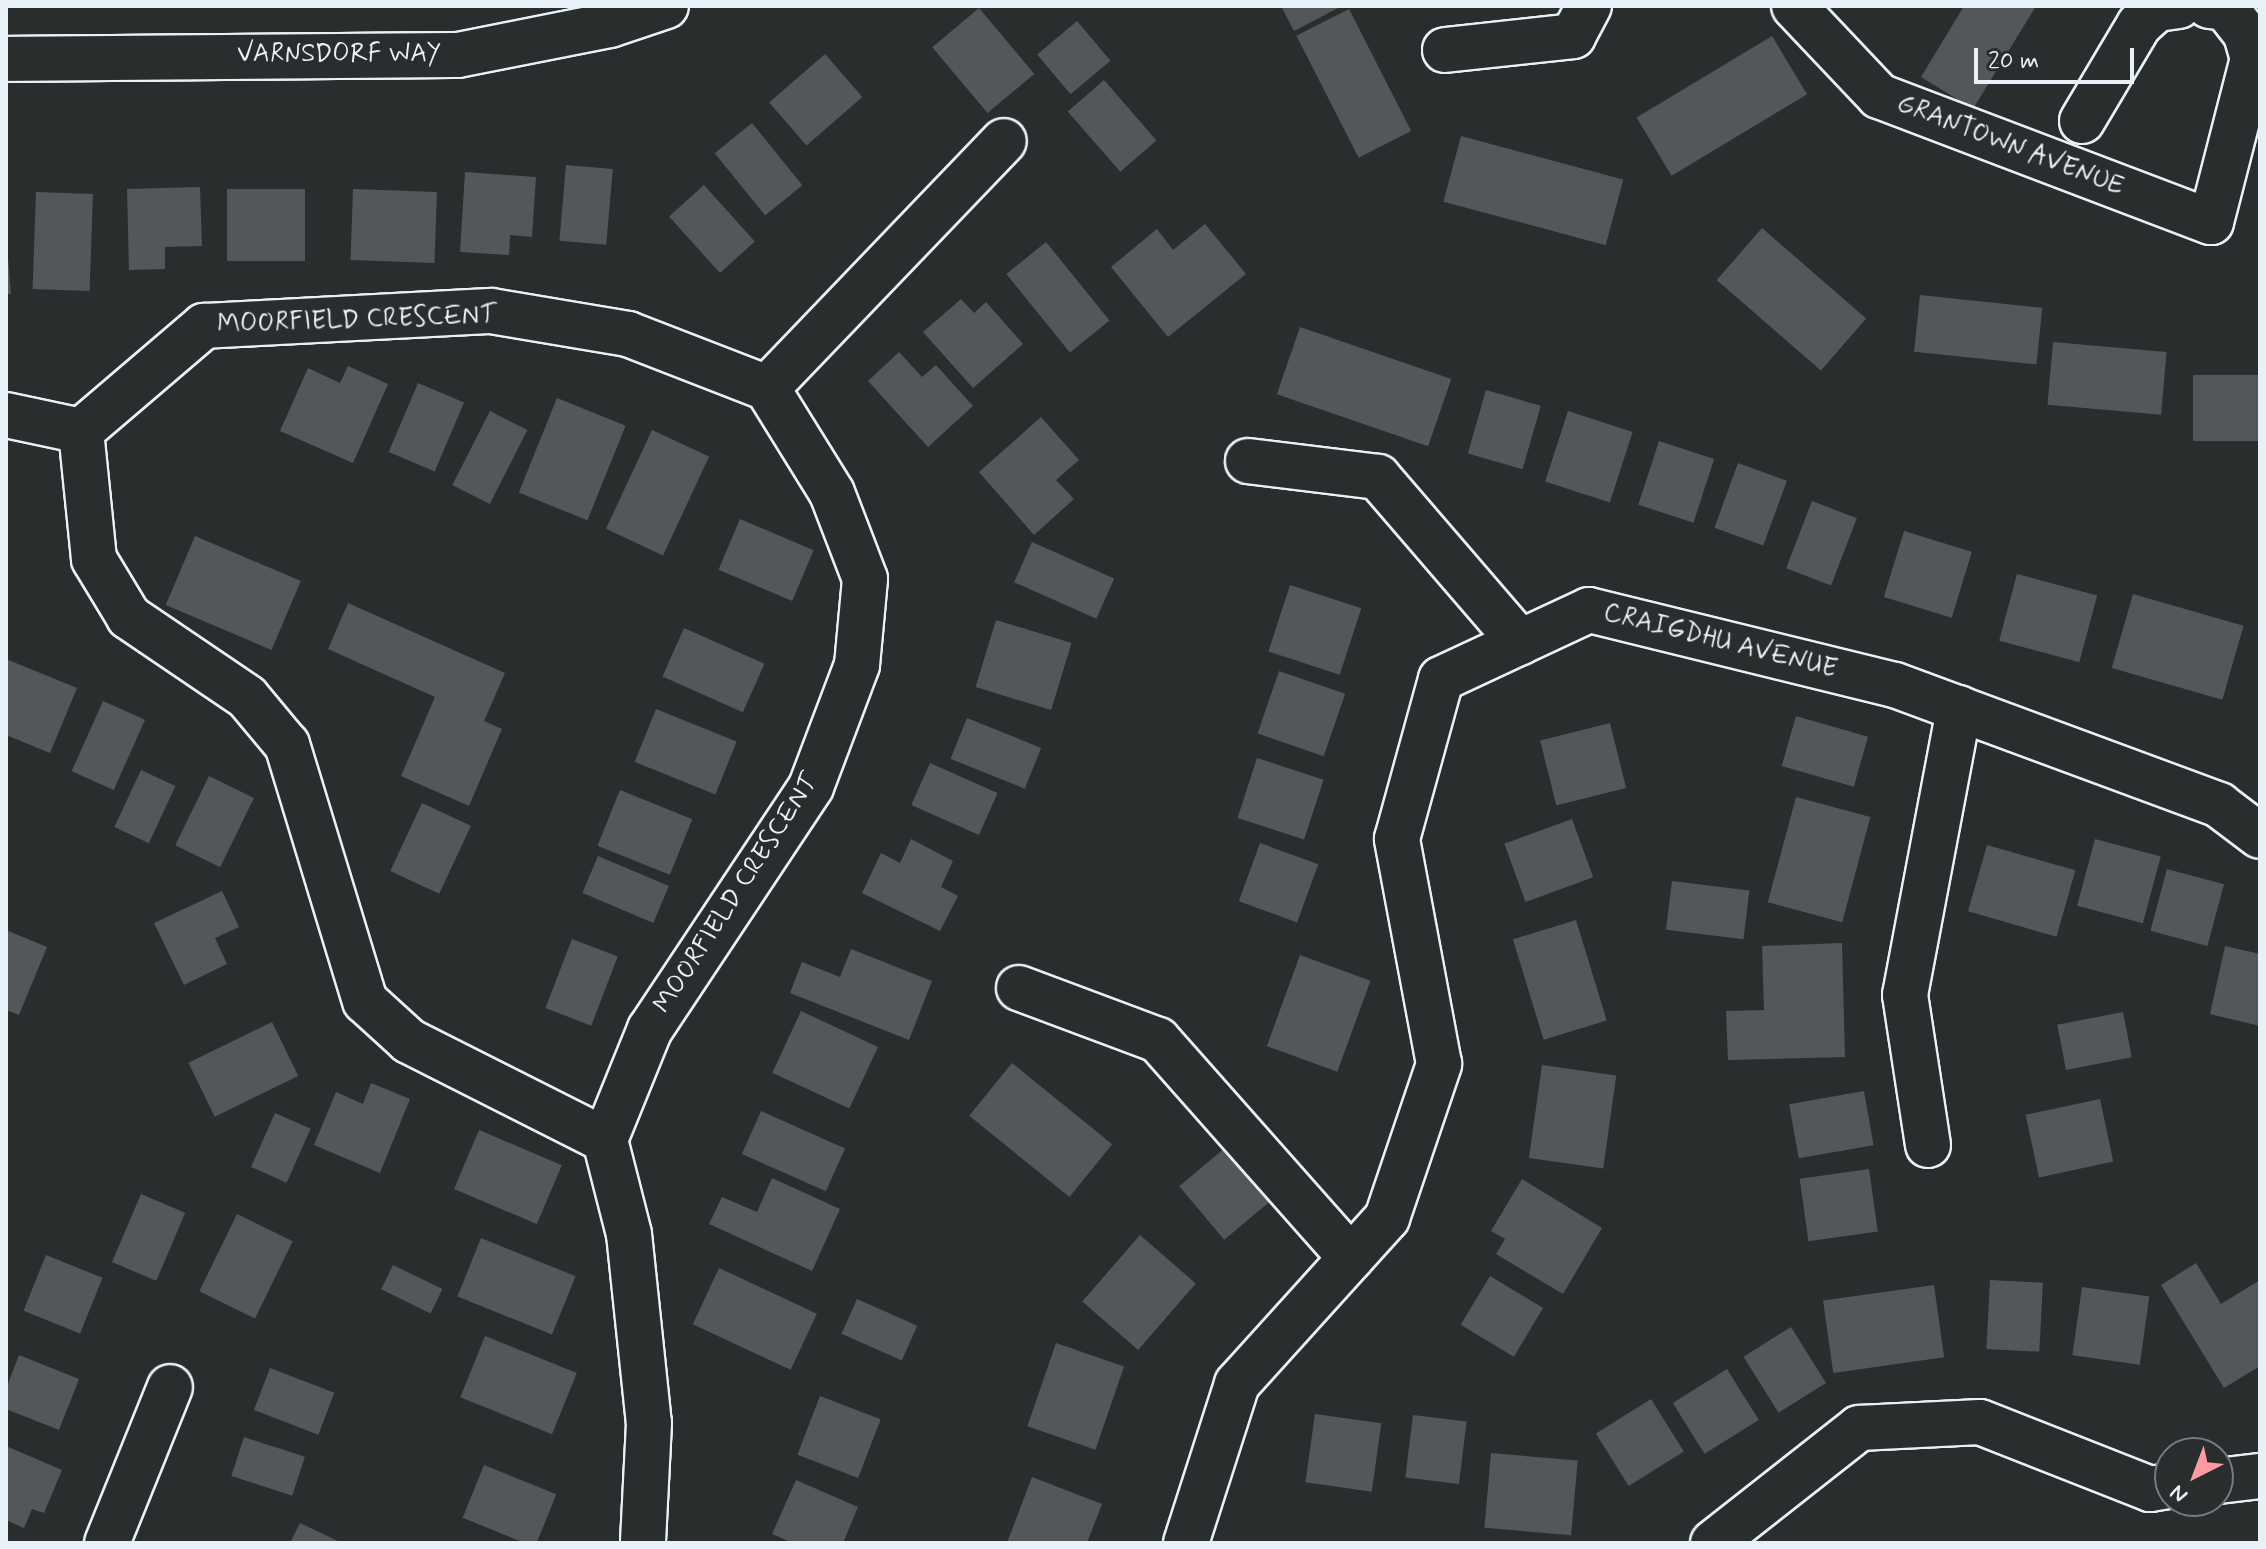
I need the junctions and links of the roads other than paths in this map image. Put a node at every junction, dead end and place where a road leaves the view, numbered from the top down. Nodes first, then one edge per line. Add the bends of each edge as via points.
1 (666, 6) edge
2 (1589, 6) edge
3 (1794, 6) edge
4 (2179, 6) edge
5 (2209, 6) edge
6 (1445, 50) dead end
7 (6, 59) edge
8 (2082, 121) dead end
9 (1004, 141) dead end
10 (767, 388) junction
11 (6, 415) edge
12 (81, 431) junction
13 (1248, 461) dead end
14 (1520, 642) junction
15 (1959, 708) junction
16 (2260, 836) edge
17 (1019, 988) dead end
18 (605, 1140) junction
19 (1928, 1145) dead end
20 (1351, 1258) junction
21 (170, 1387) dead end
22 (2260, 1476) edge
23 (2234, 1479) edge
24 (2154, 1488) edge
25 (107, 1543) edge
26 (643, 1543) edge
27 (1186, 1543) edge
28 (1713, 1543) edge

1 - 7 street, VARNSDORF WAY via 610,25 458,55
2 - 6 street via 1573,36
3 - 5 street, GRANTOWN AVENUE via 1879,96 2211,222 2253,59 2246,34 2226,8
4 - 8 street via 2157,9 2139,25
9 - 10 street
10 - 12 street, MOORFIELD CRESCENT via 628,334 491,311 204,326
10 - 18 street, MOORFIELD CRESCENT via 832,493 865,579 857,665 811,787 650,1029
11 - 12 street
12 - 18 street via 94,559 129,617 247,697 287,745 365,1001 409,1041
13 - 14 street via 1378,477
14 - 15 street, CRAIGDHU AVENUE via 1589,610 1895,685
14 - 20 street, CRAIGDHU AVENUE via 1441,679 1397,839 1439,1064 1387,1218
15 - 16 street, CRAIGDHU AVENUE via 2219,805
15 - 19 street via 1905,995
17 - 20 street via 1158,1040
18 - 26 street via 629,1234 649,1423
20 - 27 street, CRAIGDHU AVENUE via 1237,1384
21 - 25 street
22 - 23 street
24 - 28 street via 1980,1422 1859,1428

